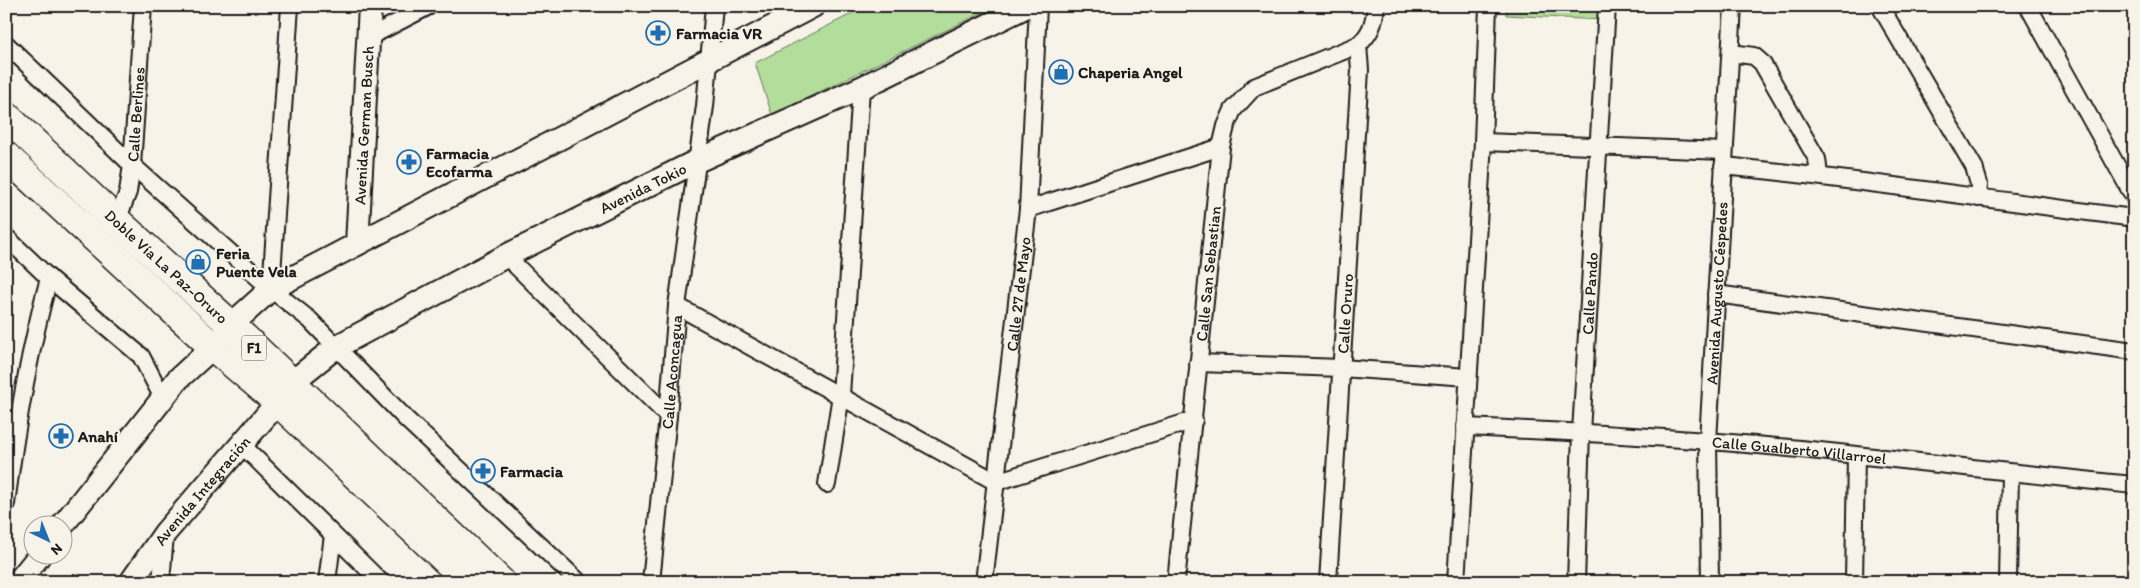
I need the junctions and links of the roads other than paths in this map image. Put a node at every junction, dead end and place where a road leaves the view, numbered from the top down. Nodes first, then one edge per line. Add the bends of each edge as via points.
1 (143, 6) edge
2 (290, 6) edge
3 (370, 6) edge
4 (429, 6) edge
5 (714, 6) edge
6 (813, 6) edge
7 (1027, 6) edge
8 (1038, 6) edge
9 (1376, 6) edge
10 (1488, 6) edge
11 (1607, 6) edge
12 (1733, 6) edge
13 (1880, 6) edge
14 (2028, 6) edge
15 (369, 37) junction
16 (6, 44) edge
17 (1358, 46) junction
18 (1730, 53) junction
19 (709, 59) junction
20 (861, 88) junction
21 (6, 116) edge
22 (1483, 142) junction
23 (1599, 146) junction
24 (1221, 147) junction
25 (6, 156) edge
26 (1724, 159) junction
27 (697, 161) junction
28 (132, 165) junction
29 (1819, 175) junction
30 (2134, 197) edge
31 (1978, 198) junction
32 (1028, 209) junction
33 (2134, 218) edge
34 (117, 221) junction
35 (6, 237) edge
36 (357, 244) junction
37 (506, 256) junction
38 (49, 278) junction
39 (271, 288) junction
40 (1716, 294) junction
41 (677, 306) junction
42 (231, 325) junction
43 (213, 347) junction
44 (336, 347) junction
45 (2134, 351) edge
46 (1198, 363) junction
47 (1341, 368) junction
48 (1468, 377) junction
49 (285, 392) junction
50 (841, 396) junction
51 (163, 398) junction
52 (668, 416) junction
53 (1194, 420) junction
54 (1465, 427) junction
55 (1581, 432) junction
56 (1708, 441) junction
57 (241, 444) junction
58 (1856, 454) junction
59 (2010, 474) junction
60 (996, 482) junction
61 (827, 484) dead end
62 (2134, 485) edge
63 (6, 504) edge
64 (70, 516) edge
65 (165, 533) junction
66 (333, 536) junction
67 (31, 566) edge
68 (18, 582) edge
69 (131, 582) edge
70 (161, 582) edge
71 (327, 582) edge
72 (381, 582) edge
73 (469, 582) edge
74 (501, 582) edge
75 (579, 582) edge
76 (651, 582) edge
77 (984, 582) edge
78 (1176, 582) edge
79 (1328, 582) edge
80 (1456, 582) edge
81 (1576, 582) edge
82 (1710, 582) edge
83 (1854, 582) edge
84 (2008, 582) edge

1 - 28 street, Calle Berlines
2 - 39 street
3 - 15 street, Avenida German Busch
4 - 15 street
5 - 19 street, Calle Aconcagua
6 - 19 street
7 - 20 street, Avenida Tokio
8 - 32 street, Calle 27 de Mayo
9 - 17 street via 1370,33
10 - 22 street
11 - 23 street, Calle Pando
12 - 18 street, Avenida Augusto Céspedes
13 - 31 street via 1974,167 1979,184
14 - 30 street
15 - 36 street, Avenida German Busch
16 - 28 street
17 - 24 street, Calle San Sebastian via 1254,87 1233,110
17 - 47 street, Calle Oruro via 1360,70
18 - 26 street, Avenida Augusto Céspedes
18 - 29 street via 1754,56 1762,63 1817,159
19 - 27 street, Calle Aconcagua
19 - 36 street
20 - 27 street, Avenida Tokio
20 - 50 street
21 - 34 highway, Doble Vía La Paz-Oruro / F1
22 - 23 street
22 - 48 street
23 - 26 street
23 - 55 street, Calle Pando
24 - 32 street
24 - 46 street, Calle San Sebastian
25 - 43 highway, Doble Vía La Paz-Oruro / F1
26 - 29 street
26 - 40 street, Avenida Augusto Céspedes
27 - 37 street, Avenida Tokio
27 - 41 street, Calle Aconcagua
28 - 34 street, Calle Berlines via 128,192
28 - 39 street
29 - 31 street
31 - 33 street
32 - 60 street, Calle 27 de Mayo
34 - 42 highway, Doble Vía La Paz-Oruro / F1
35 - 38 street
36 - 39 street
37 - 44 street, Avenida Tokio
37 - 52 street
38 - 51 street via 141,356
38 - 63 street via 18,418
39 - 42 street
39 - 44 street via 310,320
40 - 45 street
40 - 56 street, Avenida Augusto Céspedes
41 - 50 street
41 - 52 street, Calle Aconcagua
42 - 43 street
42 - 49 highway, Doble Vía La Paz-Oruro / F1
43 - 49 highway, Doble Vía La Paz-Oruro / F1
43 - 51 street via 178,379
44 - 49 street, Avenida Tokio
44 - 75 street via 414,426
46 - 47 street
46 - 53 street, Calle San Sebastian
47 - 48 street
47 - 79 street, Calle Oruro
48 - 54 street
49 - 57 street, Avenida Integración
49 - 73 highway, Doble Vía La Paz-Oruro / F1
49 - 74 highway, Doble Vía La Paz-Oruro / F1
50 - 60 street
50 - 61 street
51 - 64 street
52 - 76 street, Calle Aconcagua
53 - 60 street
53 - 78 street, Calle San Sebastian
54 - 55 street, Calle Gualberto Villarroel
54 - 80 street
55 - 56 street, Calle Gualberto Villarroel
55 - 81 street, Calle Pando
56 - 58 street, Calle Gualberto Villarroel
56 - 82 street, Avenida Augusto Céspedes
57 - 65 street, Avenida Integración
57 - 66 street
58 - 59 street, Calle Gualberto Villarroel
58 - 83 street
59 - 62 street, Calle Gualberto Villarroel
59 - 84 street
60 - 77 street, Calle 27 de Mayo
65 - 69 street, Avenida Integración
65 - 70 street
66 - 71 street
66 - 72 street
67 - 68 street

